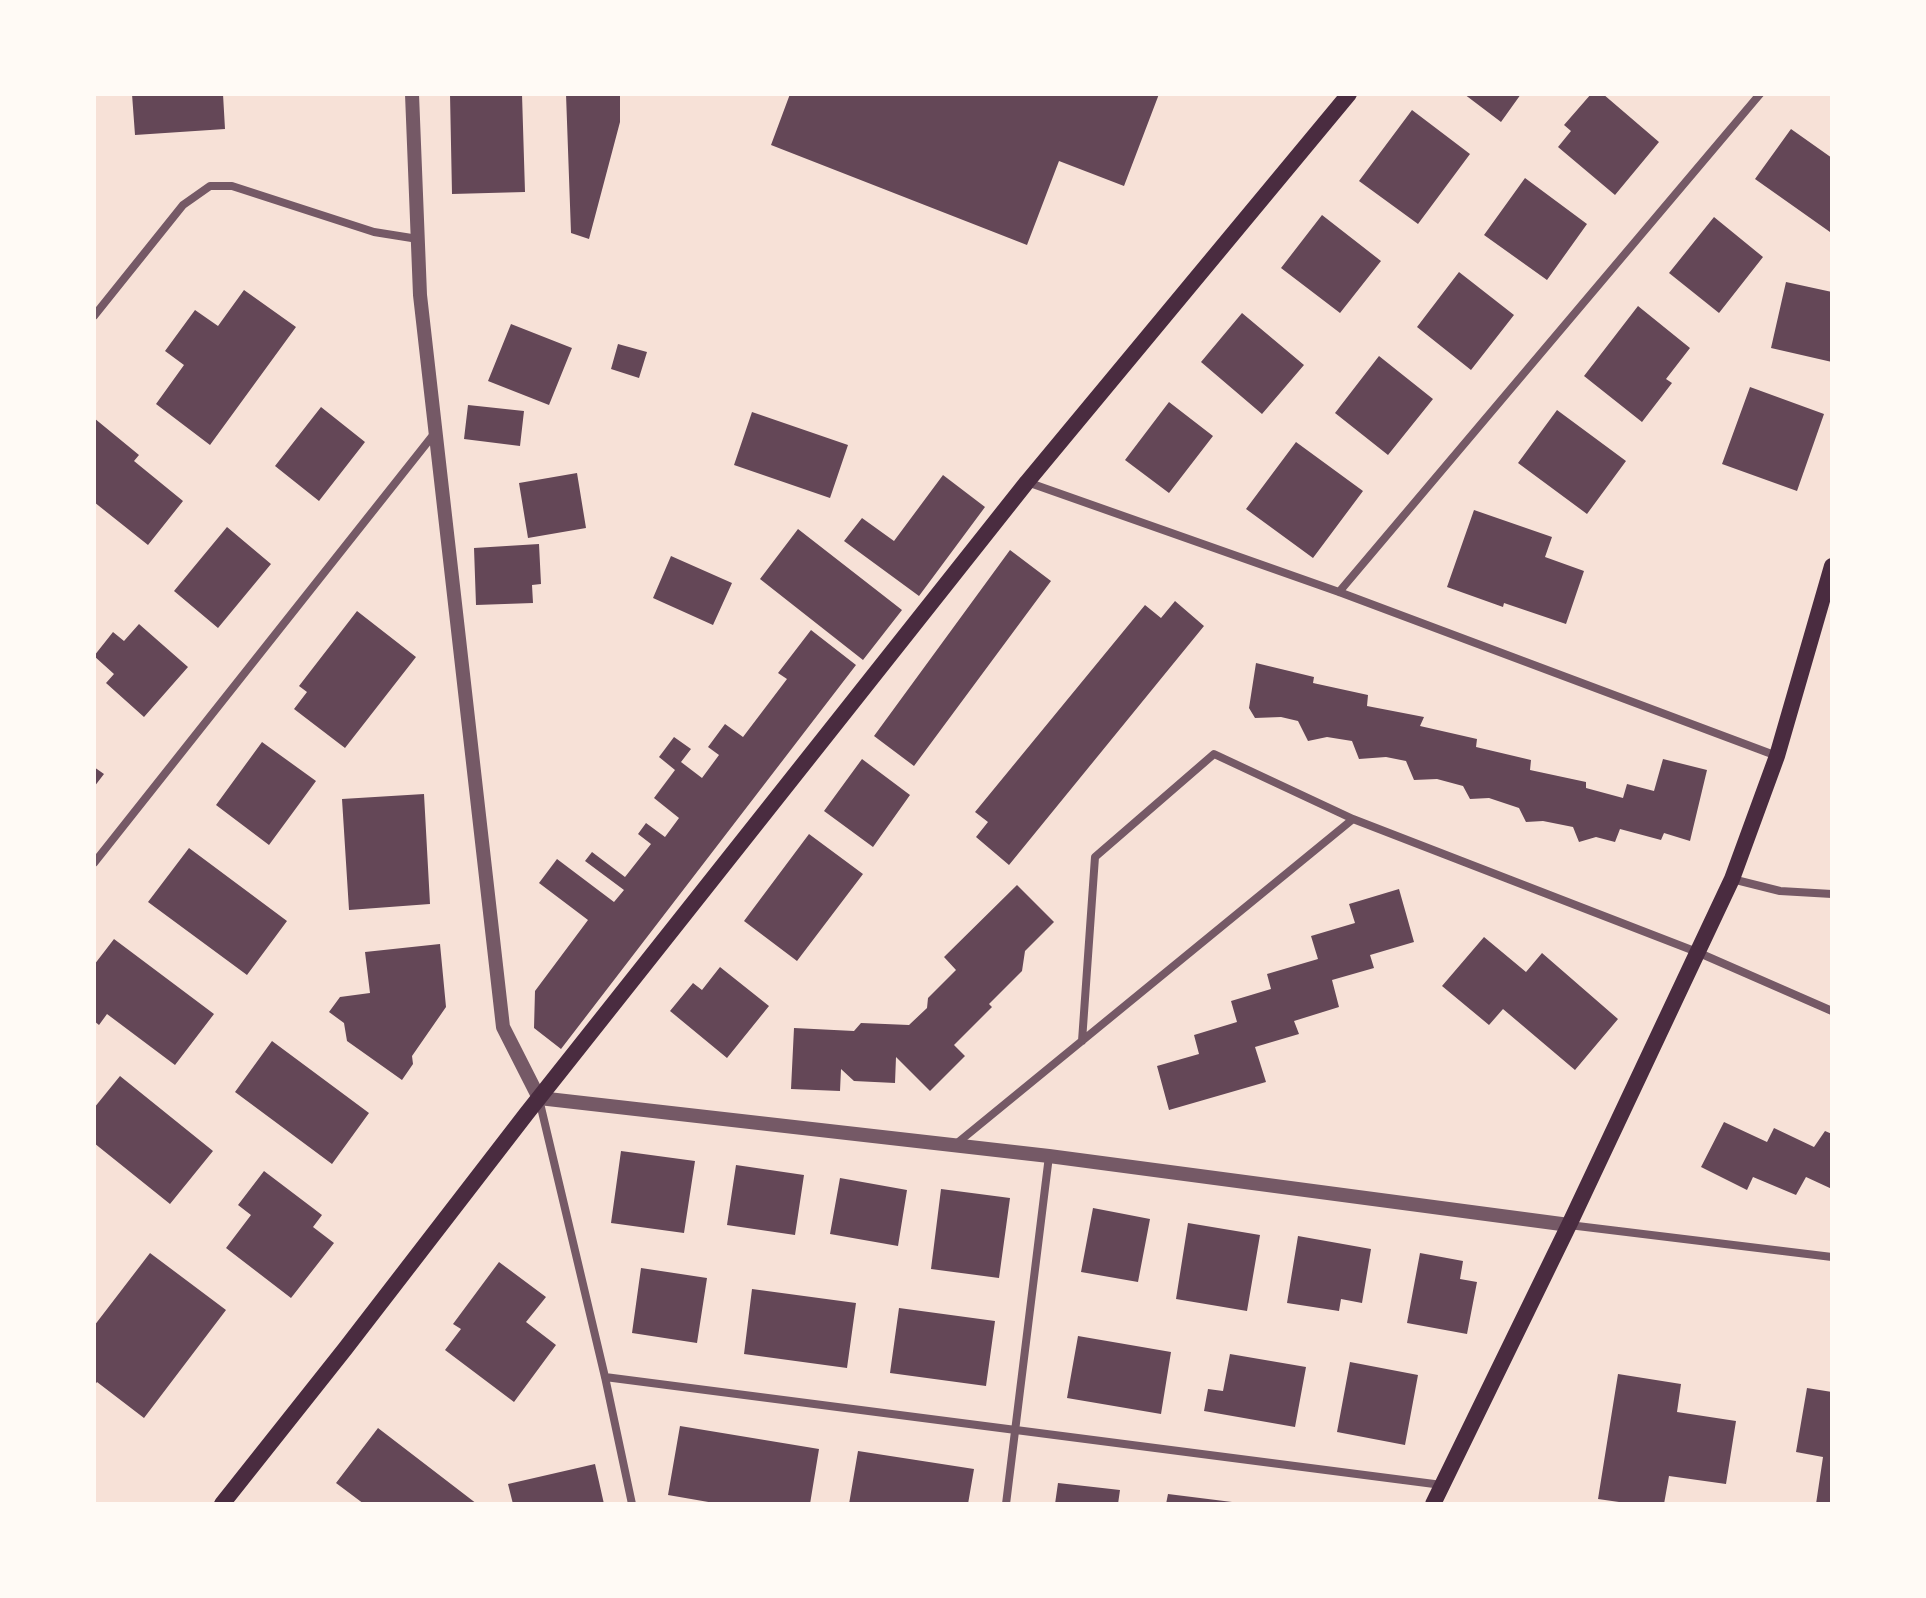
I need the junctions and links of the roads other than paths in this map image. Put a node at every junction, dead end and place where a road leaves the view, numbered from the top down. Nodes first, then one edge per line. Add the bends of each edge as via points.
1 (412, 94) edge
2 (1349, 94) edge
3 (1760, 94) edge
4 (418, 239) junction
5 (94, 316) edge
6 (434, 434) junction
7 (1027, 482) junction
8 (1832, 566) edge
9 (1339, 592) junction
10 (1777, 756) junction
11 (1353, 819) junction
12 (94, 863) edge
13 (1732, 879) junction
14 (1832, 894) edge
15 (1697, 952) junction
16 (1832, 1011) edge
17 (1082, 1041) junction
18 (539, 1098) junction
19 (955, 1145) junction
20 (1049, 1156) junction
21 (1569, 1225) junction
22 (1832, 1257) edge
23 (605, 1377) junction
24 (1016, 1430) junction
25 (1442, 1485) junction
26 (222, 1504) edge
27 (632, 1504) edge
28 (1006, 1504) edge
29 (1433, 1504) edge

1 - 4 street
2 - 7 main road
3 - 9 street
4 - 5 street via 374,232 232,186 210,186 183,205
4 - 6 street
6 - 12 street
6 - 18 street via 503,1027
7 - 9 street
7 - 18 main road
8 - 10 main road
9 - 10 street
10 - 13 main road
11 - 15 street
11 - 17 street
11 - 17 street via 1214,754 1095,857
13 - 14 street via 1780,891
13 - 15 main road
15 - 16 street
15 - 21 main road
17 - 19 street
18 - 19 street
18 - 23 street
18 - 26 main road
19 - 20 street
20 - 21 street
20 - 24 street
21 - 22 street
21 - 25 main road
23 - 24 street
23 - 27 street
24 - 25 street
24 - 28 street
25 - 29 main road

